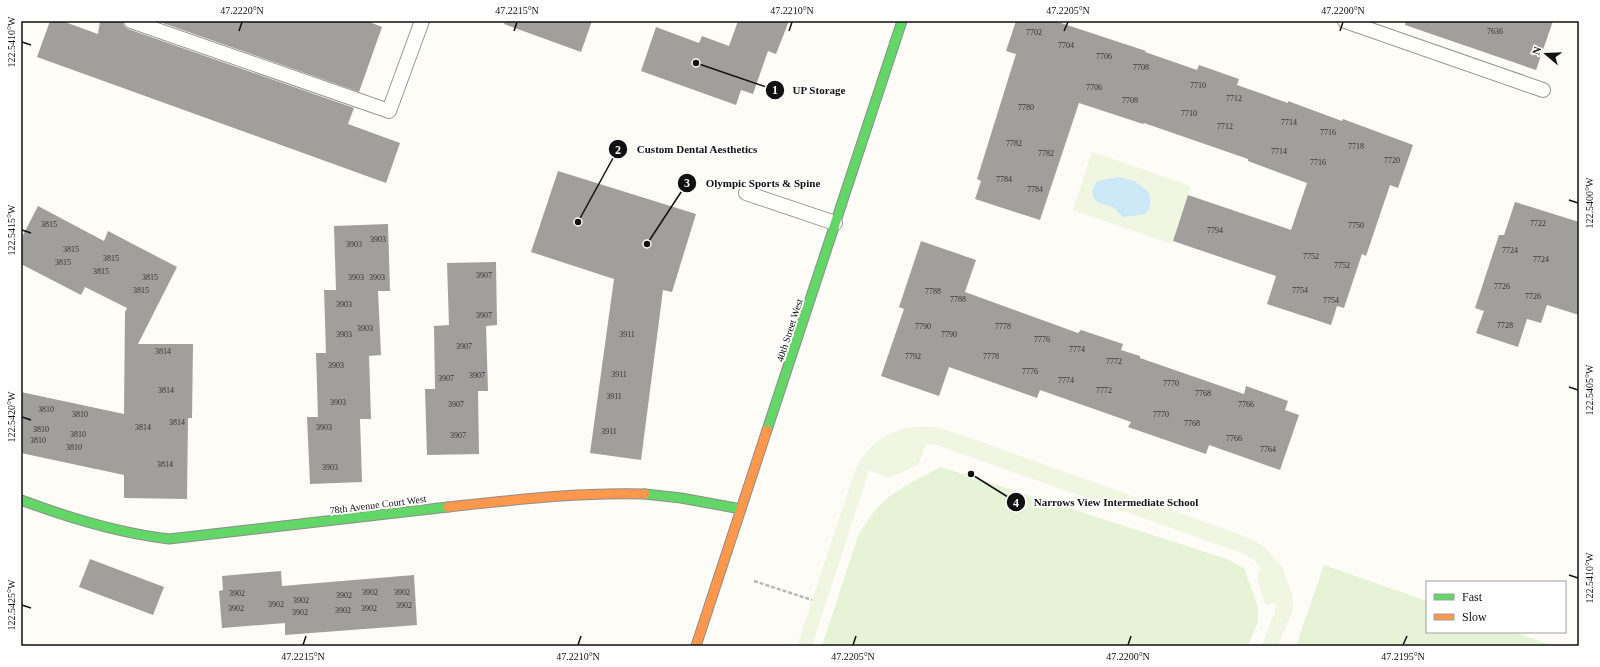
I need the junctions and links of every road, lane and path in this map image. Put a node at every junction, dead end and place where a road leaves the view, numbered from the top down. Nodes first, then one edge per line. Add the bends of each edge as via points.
1 (131, 21) edge
2 (902, 21) edge
3 (1345, 21) edge
4 (419, 22) edge
5 (1543, 90) dead end
6 (746, 193) dead end
7 (835, 224) junction
8 (21, 500) edge
9 (741, 509) junction
10 (754, 581) dead end
11 (812, 600) dead end
12 (696, 646) edge

1 - 4 lane via 389,111
2 - 7 street, 40th Street West
3 - 5 lane
6 - 7 lane
7 - 9 street, 40th Street West
8 - 9 street, 78th Avenue Court West via 112,530 169,539 537,497 588,494 680,498
9 - 12 street, 40th Street West
10 - 11 path

